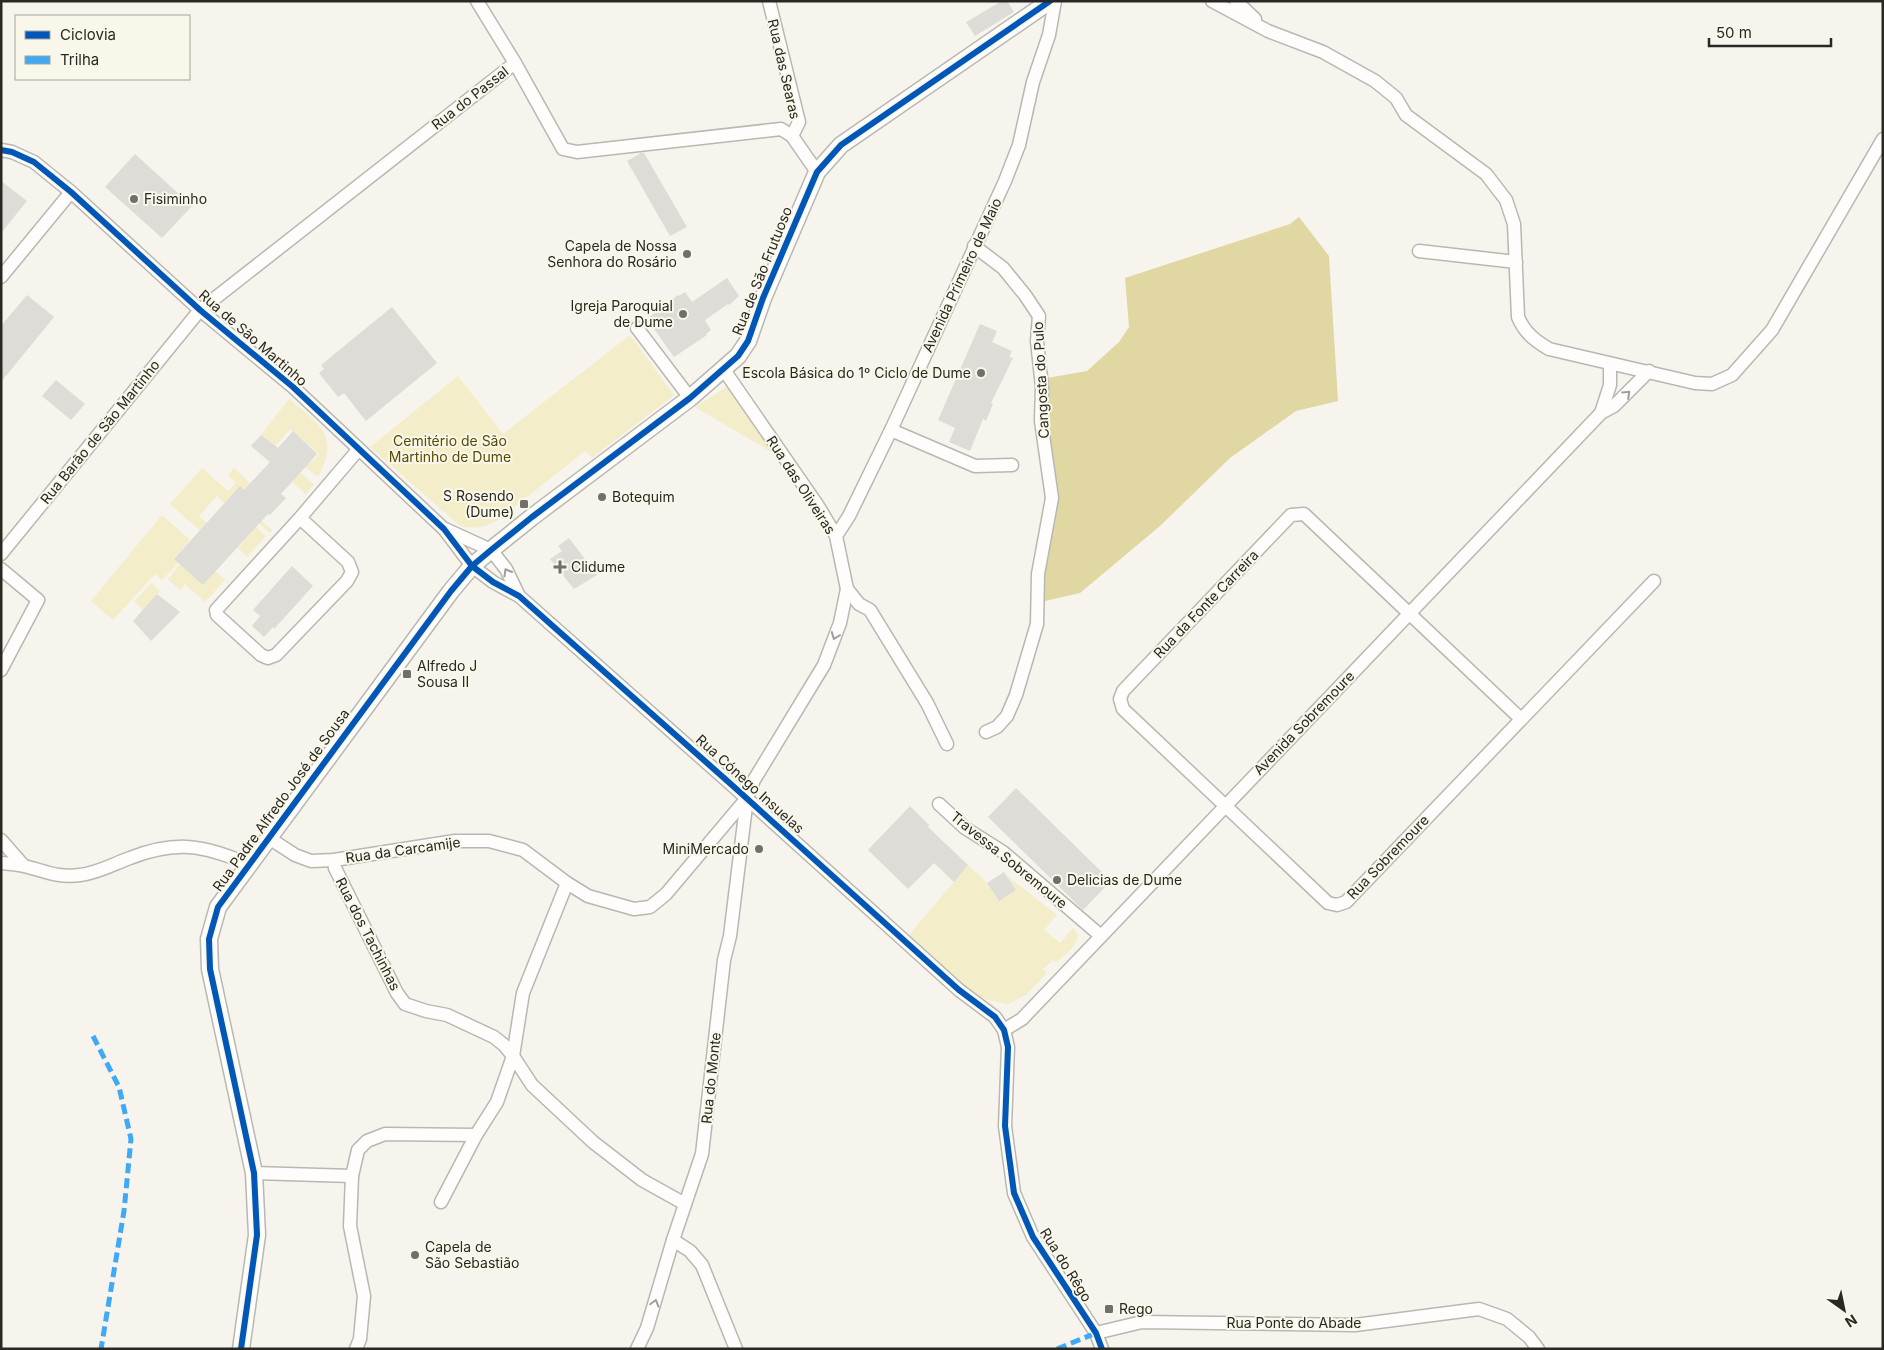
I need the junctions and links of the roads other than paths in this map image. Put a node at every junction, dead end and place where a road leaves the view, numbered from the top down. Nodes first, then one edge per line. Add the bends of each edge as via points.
1 (477, 1) edge
2 (768, 1) edge
3 (1050, 1) edge
4 (1054, 1) edge
5 (1212, 1) edge
6 (1236, 1) edge
7 (1268, 30) junction
8 (515, 63) junction
9 (792, 136) junction
10 (1883, 139) edge
11 (1, 150) edge
12 (816, 172) junction
13 (71, 192) junction
14 (974, 246) junction
15 (1419, 251) dead end
16 (1516, 262) junction
17 (1, 277) edge
18 (200, 310) junction
19 (637, 328) dead end
20 (1610, 364) junction
21 (724, 370) junction
22 (1649, 371) junction
23 (690, 398) junction
24 (1601, 413) junction
25 (891, 430) junction
26 (358, 450) junction
27 (1012, 465) dead end
28 (300, 518) junction
29 (444, 529) junction
30 (836, 536) junction
31 (491, 550) junction
32 (1, 554) edge
33 (472, 566) junction
34 (1, 569) edge
35 (1654, 581) dead end
36 (847, 589) junction
37 (519, 596) junction
38 (1410, 613) junction
39 (1, 670) edge
40 (1521, 719) junction
41 (986, 732) dead end
42 (947, 744) dead end
43 (747, 798) junction
44 (939, 804) dead end
45 (1226, 806) junction
46 (269, 838) junction
47 (1, 840) edge
48 (334, 860) junction
49 (1, 863) edge
50 (248, 864) junction
51 (23, 866) junction
52 (567, 883) junction
53 (1101, 936) junction
54 (1004, 1030) junction
55 (513, 1056) junction
56 (476, 1135) junction
57 (254, 1173) junction
58 (352, 1176) junction
59 (441, 1202) dead end
60 (685, 1204) junction
61 (673, 1240) junction
62 (1096, 1333) junction
63 (241, 1349) edge
64 (356, 1349) edge
65 (637, 1349) edge
66 (736, 1349) edge
67 (1102, 1349) edge
68 (1538, 1349) edge

1 - 8 street
2 - 9 street, Rua das Searas via 799,122
3 - 12 street, Rua de São Frutuoso via 842,145
4 - 14 street, Avenida Primeiro de Maio via 1049,35 1033,82 1018,145
5 - 7 street
6 - 7 street
7 - 16 street via 1323,52 1375,81 1396,98 1406,115 1486,174 1506,200 1514,224
8 - 9 street, Rua do Passal via 563,149 577,152 781,129
8 - 18 street, Rua do Passal
9 - 12 street
10 - 22 street via 1772,330 1732,375 1712,384
11 - 13 street, Rua de São Martinho via 34,162
12 - 21 street, Rua de São Frutuoso via 748,341
13 - 17 street
13 - 18 street, Rua de São Martinho
14 - 25 street, Avenida Primeiro de Maio
14 - 41 street, Cangosta do Pulo via 1003,268 1039,316 1041,421 1052,498 1038,574 1037,624 1007,716 997,727
15 - 16 street
16 - 20 street via 1518,317 1533,340 1549,349
18 - 26 street, Rua de São Martinho via 293,387
18 - 32 street, Rua Barão de São Martinho
19 - 23 street
20 - 22 street
20 - 24 street, Avenida Sobremoure via 1610,385
21 - 23 street, Rua de São Frutuoso
21 - 30 street, Rua das Oliveiras
24 -> 22 street, Avenida Sobremoure via 1614,406
23 - 31 street, Rua de São Frutuoso
24 - 38 street, Avenida Sobremoure
25 - 27 street via 975,466
25 - 30 street, Avenida Primeiro de Maio
26 - 28 street
26 - 29 street, Rua de São Martinho
28 - 28 street via 216,610 217,615 268,658 276,655 352,572 348,562
29 - 31 street, Rua de São Martinho
29 - 33 street, Rua de São Martinho
30 - 36 street, Rua das Oliveiras
31 - 33 street, Rua Padre Alfredo José de Sousa
37 -> 31 street, Rua Cónego Insuelas via 506,569
33 - 37 street, Rua Cónego Insuelas
33 - 46 street, Rua Padre Alfredo José de Sousa
34 - 39 street via 38,600
35 - 40 street, Rua Sobremoure
36 - 42 street via 875,617 927,703
36 -> 43 street, Rua das Oliveiras via 840,623 824,665 754,780
37 - 43 street, Rua Cónego Insuelas
38 - 40 street
38 - 45 street, Avenida Sobremoure
38 - 45 street, Rua da Fonte Carreira via 1304,514 1291,515 1122,691 1123,708
40 - 45 street, Rua Sobremoure via 1346,902 1337,906 1328,903
43 - 52 street, Rua da Carcamije via 666,894 650,907 634,909 588,896
43 - 54 street, Rua Cónego Insuelas via 958,990 995,1017
43 - 60 street, Rua do Monte via 730,936 724,960 702,1154
44 - 53 street, Travessa Sobremoure via 965,828 1003,852
45 - 53 street, Avenida Sobremoure
46 - 48 street, Rua da Carcamije via 294,855 311,861
46 - 50 street, Rua Padre Alfredo José de Sousa
47 - 51 street
48 - 52 street, Rua da Carcamije via 455,840 489,841 523,850
48 - 55 street, Rua dos Tachinhas via 335,868 405,1004 455,1018 494,1038
49 - 51 street
50 - 51 street via 195,846 169,847 79,875 53,875
50 - 57 street, Rua Padre Alfredo José de Sousa via 218,907 209,939 210,969
52 - 55 street via 523,993
53 - 54 street, Avenida Sobremoure via 1022,1019
54 - 62 street, Rua do Rêgo via 1008,1047 1005,1126 1014,1193 1033,1237
55 - 56 street via 496,1102
55 - 60 street, Rua dos Tachinhas via 532,1084 593,1142 642,1180
56 - 58 street via 385,1134 367,1141 358,1150
56 - 59 street
57 - 58 street
57 - 63 street, Rua Padre Alfredo José de Sousa via 256,1235
58 - 64 street via 350,1226 364,1296
60 - 61 street, Rua do Monte
65 -> 61 street, Rua do Monte via 647,1328
61 - 66 street via 690,1251 702,1265
62 - 67 street, Rua do Rêgo
62 - 68 street, Rua Ponte do Abade via 1142,1322 1355,1325 1479,1309 1507,1319 1529,1336

